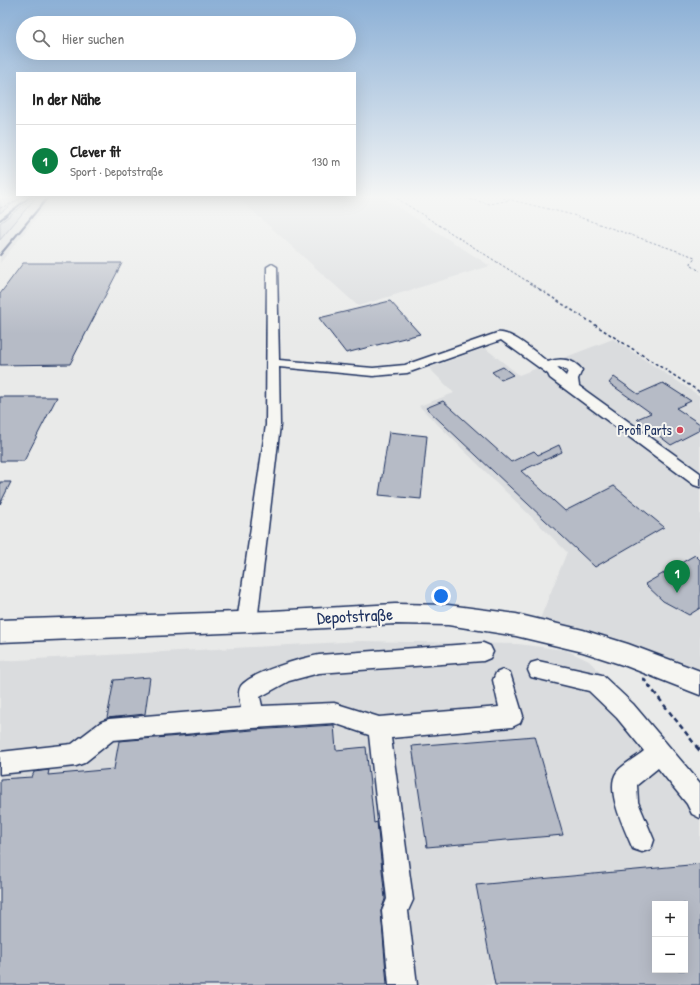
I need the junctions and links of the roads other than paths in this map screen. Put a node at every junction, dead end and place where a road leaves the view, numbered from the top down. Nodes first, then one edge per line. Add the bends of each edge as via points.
1 (272, 267) dead end
2 (272, 363) junction
3 (700, 481) edge
4 (247, 622) junction
5 (0, 631) edge
6 (483, 652) dead end
7 (538, 670) dead end
8 (503, 680) dead end
9 (700, 683) edge
10 (253, 717) junction
11 (379, 728) junction
12 (660, 753) junction
13 (0, 763) edge
14 (700, 806) edge
15 (642, 840) dead end
16 (403, 985) edge

1 - 2 street
2 - 3 street via 373,372 407,369 501,336 552,371 550,367 557,363 570,366 574,370 572,387
2 - 4 street via 273,425
4 - 5 main road, Depotstraße
4 - 9 main road, Depotstraße via 415,614 473,618 583,641 628,655
6 - 10 street via 304,666 249,693
7 - 12 street via 595,682 625,711
8 - 11 street via 512,716
10 - 11 street via 334,713
10 - 13 street via 109,730 76,755
11 - 16 street via 400,900 395,911
12 - 14 street via 696,796
12 - 15 street via 625,780 626,802

